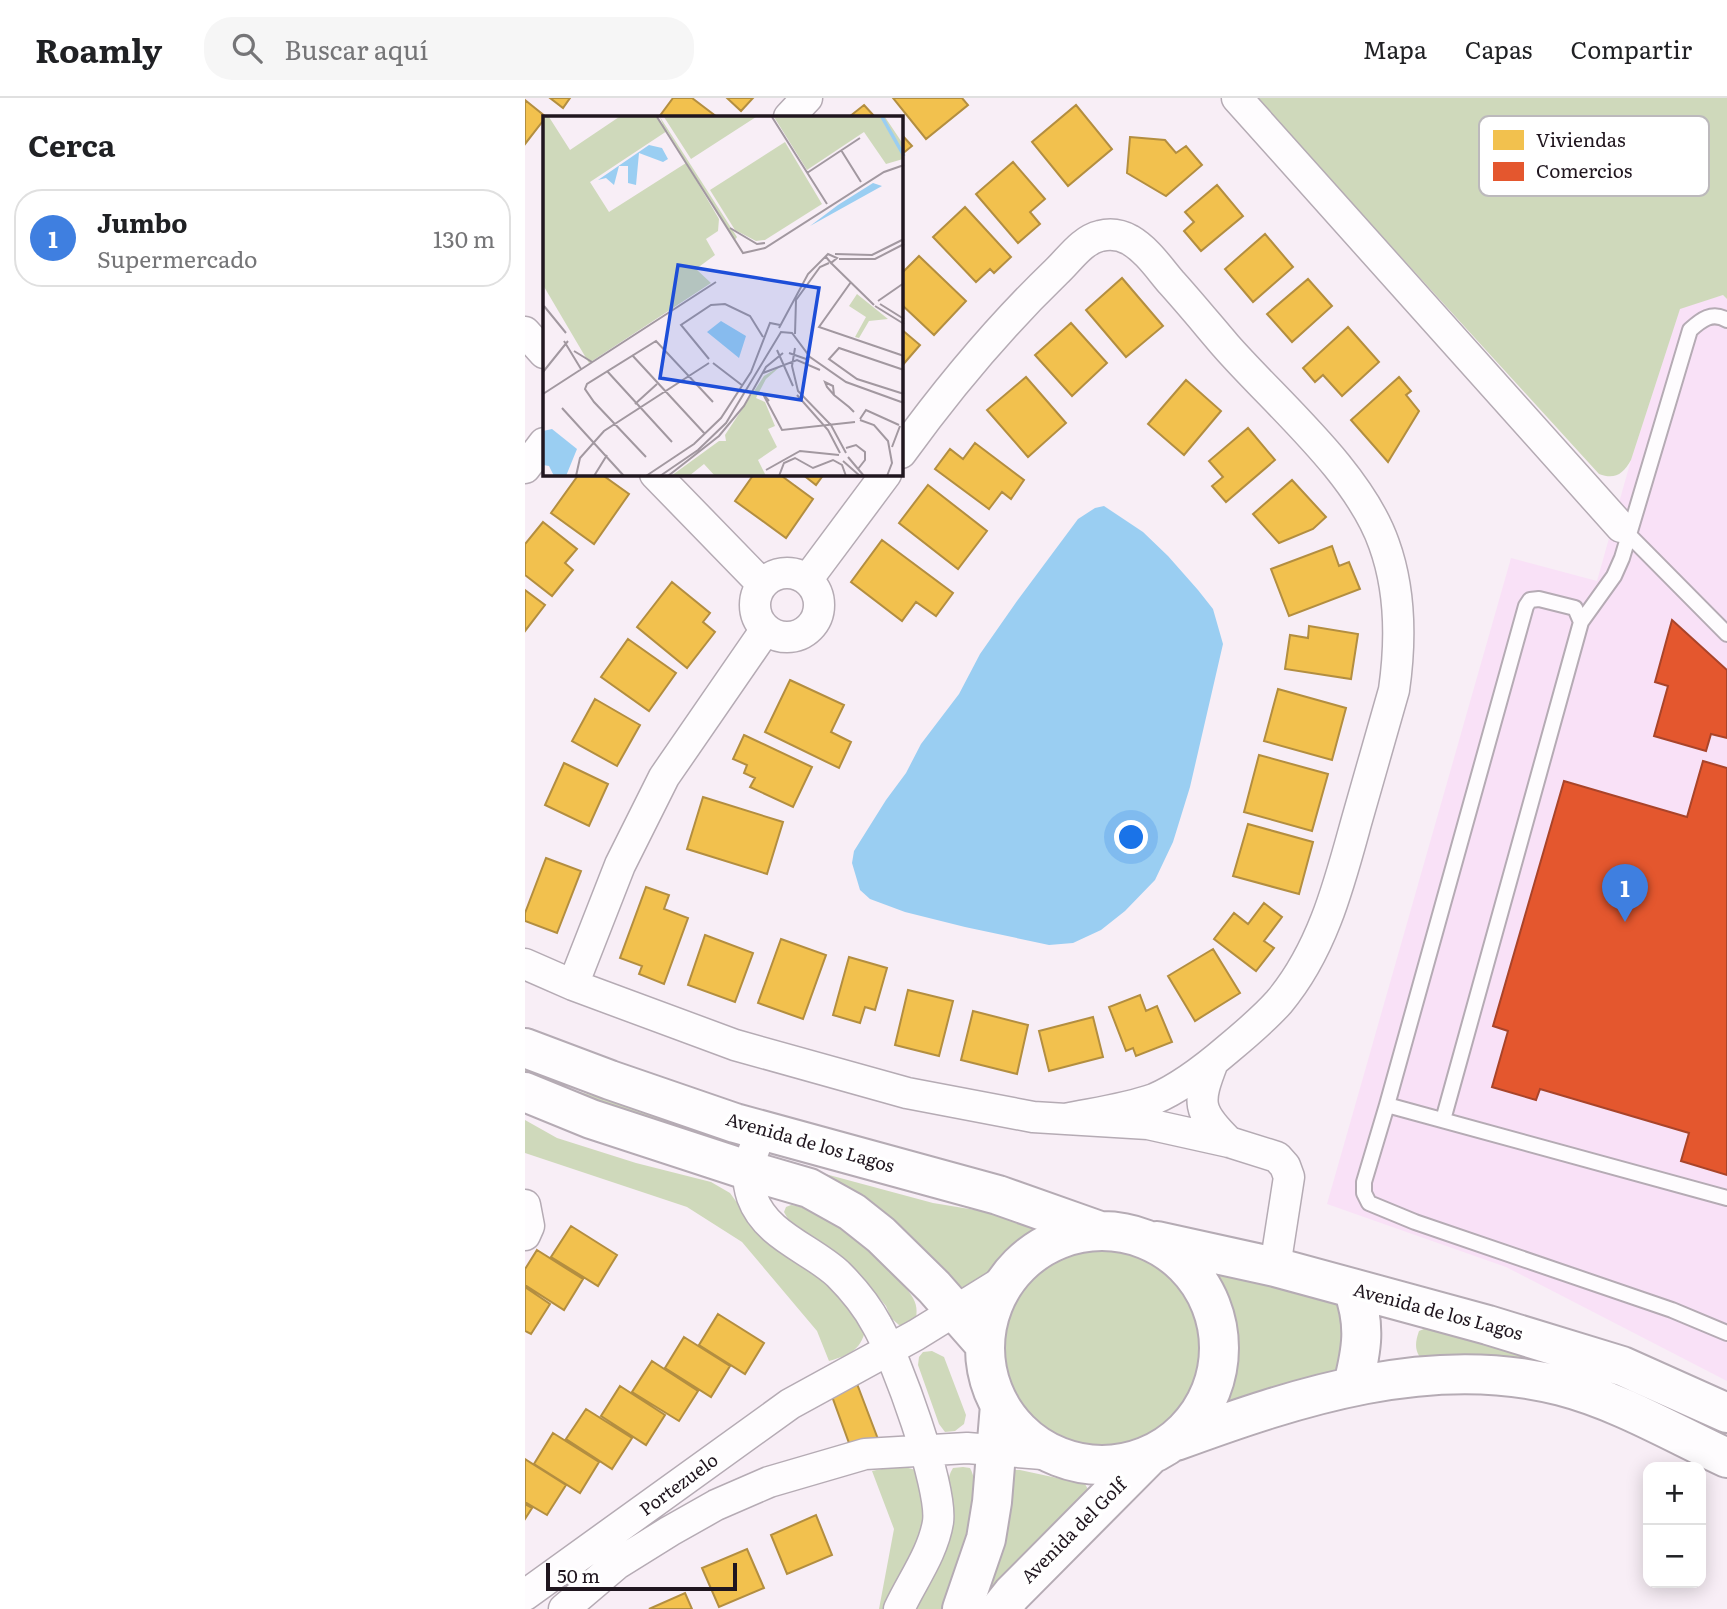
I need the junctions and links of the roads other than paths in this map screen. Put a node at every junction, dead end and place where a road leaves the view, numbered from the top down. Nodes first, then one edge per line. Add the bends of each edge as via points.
1 (807, 98) edge
2 (1237, 98) edge
3 (790, 116) edge
4 (1727, 320) edge
5 (525, 332) edge
6 (543, 352) edge
7 (543, 444) edge
8 (903, 450) edge
9 (525, 468) edge
10 (657, 476) edge
11 (885, 476) edge
12 (1625, 531) junction
13 (807, 580) junction
14 (762, 584) junction
15 (1581, 622) junction
16 (766, 629) junction
17 (1727, 634) edge
18 (525, 964) edge
19 (573, 985) junction
20 (525, 1048) edge
21 (1213, 1062) junction
22 (525, 1092) edge
23 (1388, 1105) junction
24 (1066, 1119) junction
25 (1443, 1120) junction
26 (761, 1131) junction
27 (1229, 1142) junction
28 (747, 1170) junction
29 (1727, 1198) edge
30 (525, 1205) edge
31 (1097, 1230) junction
32 (525, 1235) edge
33 (1142, 1237) junction
34 (1275, 1267) junction
35 (1005, 1280) junction
36 (1353, 1289) junction
37 (955, 1311) junction
38 (1727, 1333) edge
39 (985, 1345) junction
40 (890, 1350) junction
41 (1353, 1385) junction
42 (1000, 1405) junction
43 (1727, 1413) edge
44 (1160, 1449) junction
45 (925, 1450) junction
46 (996, 1451) junction
47 (1055, 1455) junction
48 (1727, 1458) edge
49 (525, 1595) edge
50 (564, 1609) edge
51 (899, 1609) edge
52 (962, 1609) edge
53 (1000, 1609) edge

1 - 3 street
2 - 12 street
4 - 12 lane via 1704,317 1690,330
5 - 6 street
7 - 9 street
8 - 21 street via 980,351 1043,285 1088,240 1115,234 1132,241 1151,258 1227,348 1345,474 1369,513 1384,543 1393,578 1400,620 1399,657 1394,690 1338,888 1322,931 1279,1001
10 - 14 street
11 - 13 street
12 - 15 lane via 1614,576
12 - 17 lane
13 - 14 street via 779,573
13 - 16 street via 818,599 814,621 797,635 776,635
14 - 16 street via 755,603
15 - 23 lane via 1576,608 1539,599 1526,606
15 - 25 lane
16 - 19 street via 664,777 620,865
18 - 19 street
19 - 24 street via 735,1045 907,1093 1033,1118
20 - 26 street, Avenida de los Lagos
21 - 24 street via 1157,1098
21 - 27 street via 1202,1107 1209,1123
22 - 28 street via 591,1119
23 - 25 lane
23 - 38 lane via 1364,1182 1369,1203
24 - 27 street via 1148,1124
25 - 29 lane
26 - 28 street
26 - 31 street, Avenida de los Lagos via 998,1195
27 - 34 street via 1277,1157 1285,1166 1289,1177
28 - 37 street via 809,1188 852,1212 881,1235
28 - 40 street via 763,1217 837,1273 859,1296
30 - 32 street via 529,1226
31 - 33 street
31 - 35 street via 1062,1237 1030,1254
33 - 34 street, Avenida de los Lagos
33 - 44 street via 1188,1268 1204,1292 1218,1336 1216,1374 1207,1400 1191,1424
34 - 36 street, Avenida de los Lagos
35 - 37 street, Portezuelo
35 - 39 street via 991,1311
36 - 41 street via 1362,1349
36 - 43 street, Avenida de los Lagos via 1622,1366
37 - 39 street
37 - 40 street, Portezuelo
39 - 42 street via 988,1376
40 - 45 street
40 - 49 street, Portezuelo via 790,1404
41 - 44 street via 1250,1414
41 - 48 street via 1485,1375 1560,1385 1604,1400
42 - 46 street
42 - 47 street via 1014,1426
44 - 47 street via 1127,1463 1102,1465
44 - 53 street, Avenida del Golf
45 - 46 street, Portezuelo
45 - 50 street, Portezuelo via 865,1454 769,1482 716,1505 617,1564
45 - 51 street via 938,1499 938,1521 932,1546
46 - 47 street, Portezuelo
46 - 52 street via 986,1539

